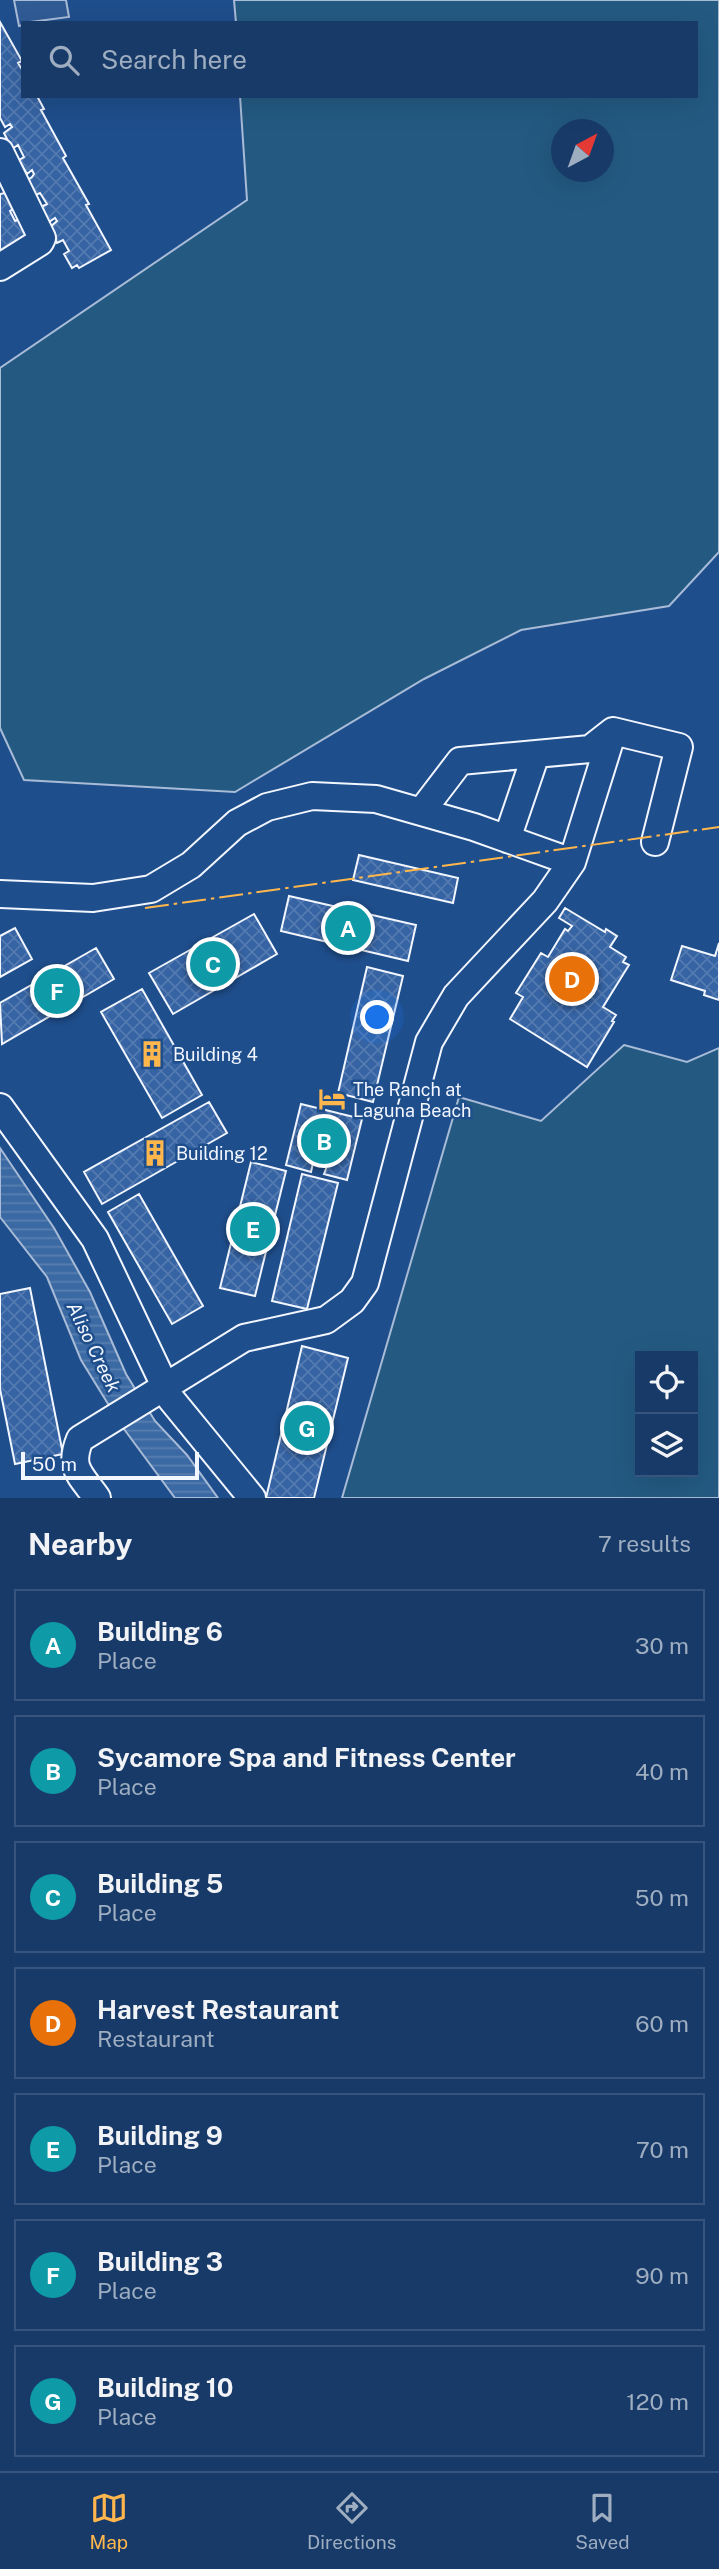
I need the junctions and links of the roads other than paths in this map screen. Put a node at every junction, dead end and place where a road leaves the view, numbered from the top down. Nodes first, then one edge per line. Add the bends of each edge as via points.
1 (0, 152) edge
2 (0, 268) edge
3 (613, 731) junction
4 (536, 754) junction
5 (421, 812) junction
6 (507, 839) junction
7 (655, 842) dead end
8 (572, 862) junction
9 (0, 894) edge
10 (0, 1107) edge
11 (160, 1390) junction
12 (97, 1498) edge
13 (253, 1498) edge

1 - 2 lane via 42,238
3 - 4 lane via 590,749
3 - 7 lane via 679,747
3 - 8 lane
4 - 5 lane via 460,761
4 - 6 lane
5 - 6 lane
5 - 9 lane via 376,799 312,796 267,807 237,823 191,865 151,889 93,898
6 - 8 lane
8 - 11 lane via 545,901 456,996 429,1042 365,1283 352,1301 326,1320 244,1338
10 - 11 lane via 95,1239
11 - 12 lane via 80,1439 74,1465
11 - 13 lane

